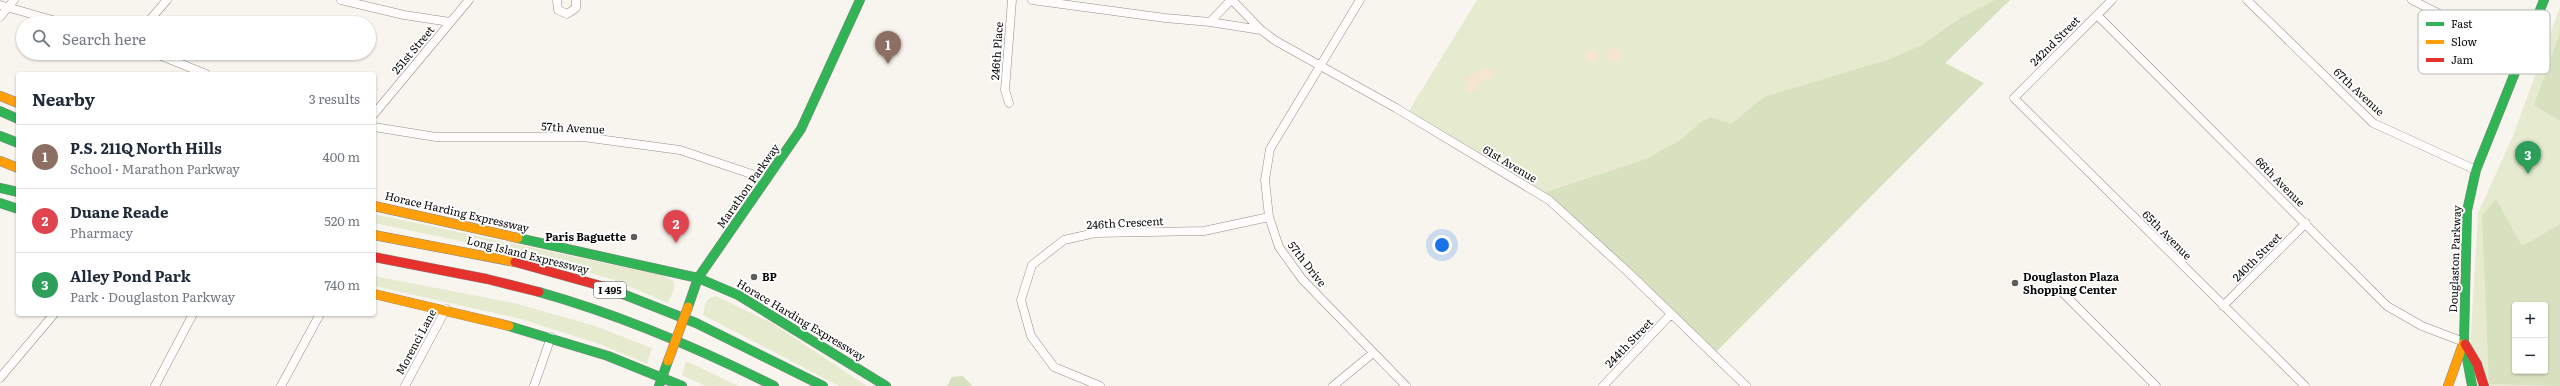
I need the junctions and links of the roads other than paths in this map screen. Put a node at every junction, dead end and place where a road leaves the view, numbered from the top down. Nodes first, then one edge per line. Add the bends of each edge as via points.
1 (167, 0) edge
2 (341, 0) edge
3 (469, 0) edge
4 (557, 0) edge
5 (576, 0) edge
6 (860, 0) edge
7 (1012, 0) edge
8 (1032, 0) edge
9 (1231, 0) edge
10 (1360, 0) edge
11 (2112, 0) edge
12 (2248, 0) edge
13 (2412, 0) edge
14 (2544, 0) edge
15 (12, 3) edge
16 (0, 5) edge
17 (2432, 10) edge
18 (2540, 10) edge
19 (2097, 15) junction
20 (45, 16) edge
21 (153, 16) edge
22 (0, 17) edge
23 (450, 22) junction
24 (1210, 22) junction
25 (1261, 30) junction
26 (171, 60) edge
27 (1320, 64) junction
28 (201, 72) edge
29 (2514, 74) edge
30 (0, 96) edge
31 (2014, 98) joint
32 (16, 102) edge
33 (1009, 103) dead end
34 (0, 111) edge
35 (376, 112) edge
36 (16, 118) edge
37 (376, 127) edge
38 (0, 136) edge
39 (16, 142) edge
40 (0, 161) edge
41 (16, 167) edge
42 (2476, 170) junction
43 (766, 179) junction
44 (0, 188) edge
45 (16, 192) edge
46 (0, 203) edge
47 (376, 206) edge
48 (16, 208) edge
49 (1269, 217) junction
50 (2306, 223) junction
51 (376, 235) edge
52 (376, 257) edge
53 (698, 278) junction
54 (2061, 291) dead end
55 (376, 294) edge
56 (2223, 306) junction
57 (446, 309) junction
58 (1671, 314) junction
59 (52, 316) edge
60 (192, 316) edge
61 (319, 316) edge
62 (551, 337) junction
63 (2464, 342) junction
64 (1373, 353) junction
65 (0, 378) edge
66 (661, 382) edge
67 (155, 386) edge
68 (281, 386) edge
69 (405, 386) edge
70 (534, 386) edge
71 (682, 386) edge
72 (774, 386) edge
73 (823, 386) edge
74 (886, 386) edge
75 (1100, 386) edge
76 (1333, 386) edge
77 (1406, 386) edge
78 (1603, 386) edge
79 (1746, 386) edge
80 (2156, 386) edge
81 (2305, 386) edge
82 (2448, 386) edge
83 (2472, 386) edge
84 (2484, 386) edge

1 - 21 street
2 - 23 street via 404,15
3 - 23 street, 251st Street
4 - 5 street via 558,10 567,14 576,8
6 - 43 main road, Marathon Parkway via 802,129
7 - 33 street, 246th Place via 1005,90
8 - 24 street
9 - 24 street
9 - 25 street, 61st Avenue
10 - 27 street, 57th Drive
11 - 19 street, 242nd Street
12 - 42 street, 67th Avenue via 2373,123
13 - 17 street
14 - 18 main road, Douglaston Parkway
15 - 16 street
15 - 20 street
15 - 22 street
19 - 31 street, 242nd Street
19 - 50 street, 66th Avenue
23 - 35 street, 251st Street
24 - 25 street
25 - 27 street, 61st Avenue via 1276,41
26 - 28 street
27 - 49 street, 57th Drive via 1270,148 1265,180
27 - 58 street, 61st Avenue via 1549,200
29 - 42 main road, Douglaston Parkway
30 - 32 main road
31 - 56 street, 65th Avenue
34 - 36 main road
37 - 43 street, 57th Avenue via 436,137 583,137 680,150
38 - 39 main road
40 - 41 main road
42 - 63 main road, Douglaston Parkway via 2467,211
43 - 53 main road, Marathon Parkway
44 - 45 main road
46 - 48 main road
47 - 53 main road, Horace Harding Expressway
49 - 64 street, 57th Drive via 1274,237 1285,258
49 - 75 street, 246th Crescent via 1204,231 1095,233 1064,240 1032,264 1021,300 1031,336 1054,367
50 - 56 street, 240th Street
50 - 63 street, 66th Avenue via 2387,306 2422,326
51 - 73 main road, Long Island Expressway / I 495 via 489,256 564,275 629,296 697,323
52 - 72 main road, I 495 via 487,279 558,298 687,344
53 - 66 main road, Marathon Parkway, bridge
53 - 74 main road, Horace Harding Expressway via 738,295
54 - 80 street
55 - 57 main road
56 - 81 street, 65th Avenue
57 - 62 main road
57 - 69 street, Morenci Lane
58 - 78 street, 244th Street
58 - 79 street, 61st Avenue
59 - 65 street
60 - 67 street
61 - 68 street
62 - 66 main road
62 - 70 street
63 - 82 main road, Douglaston Parkway
63 - 83 main road, Douglaston Parkway
63 - 84 main road via 2477,364
64 - 76 street
64 - 77 street, 57th Drive
66 - 71 main road

